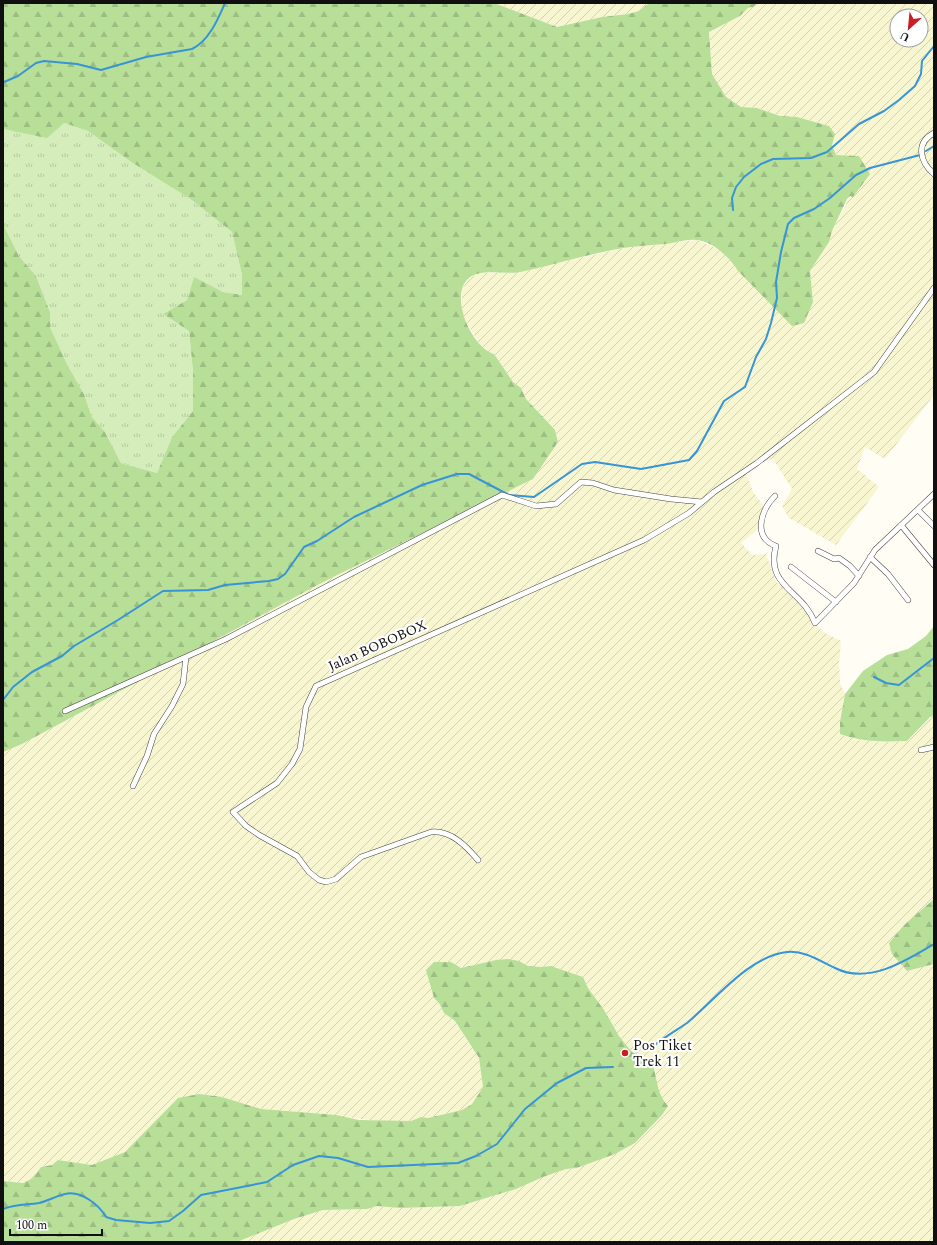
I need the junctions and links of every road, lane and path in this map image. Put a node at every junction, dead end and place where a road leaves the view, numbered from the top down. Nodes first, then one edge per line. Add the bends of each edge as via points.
1 (934, 133) edge
2 (934, 174) edge
3 (934, 288) edge
4 (934, 494) edge
5 (775, 496) dead end
6 (702, 502) junction
7 (918, 510) junction
8 (901, 525) junction
9 (934, 526) edge
10 (818, 551) dead end
11 (870, 557) junction
12 (934, 565) edge
13 (791, 567) dead end
14 (859, 576) junction
15 (908, 600) dead end
16 (836, 602) junction
17 (186, 657) junction
18 (65, 711) dead end
19 (933, 745) edge
20 (921, 750) dead end
21 (133, 786) dead end
22 (478, 860) dead end

1 - 2 street via 926,137 921,150 922,158
3 - 6 street, Jalan BOBOBOX via 874,372 757,463
4 - 7 street
5 - 16 street via 763,511 761,525 764,538 776,546 775,573 807,607 815,623
6 - 17 street via 614,490 581,482 556,504 536,506 502,495 226,639
6 - 22 street, Jalan BOBOBOX via 689,513 644,540 316,686 306,707 300,749 292,764 276,783 233,812 246,826 297,856 309,872 326,882 336,879 361,857 431,832 441,831 452,837
7 - 8 street
7 - 9 street
8 - 11 street
8 - 12 street
10 - 14 street via 834,559 839,558
11 - 14 street
11 - 15 street via 888,574
13 - 16 street
14 - 16 street
17 - 18 street
17 - 21 street via 183,684 179,694 154,734
19 - 20 street

